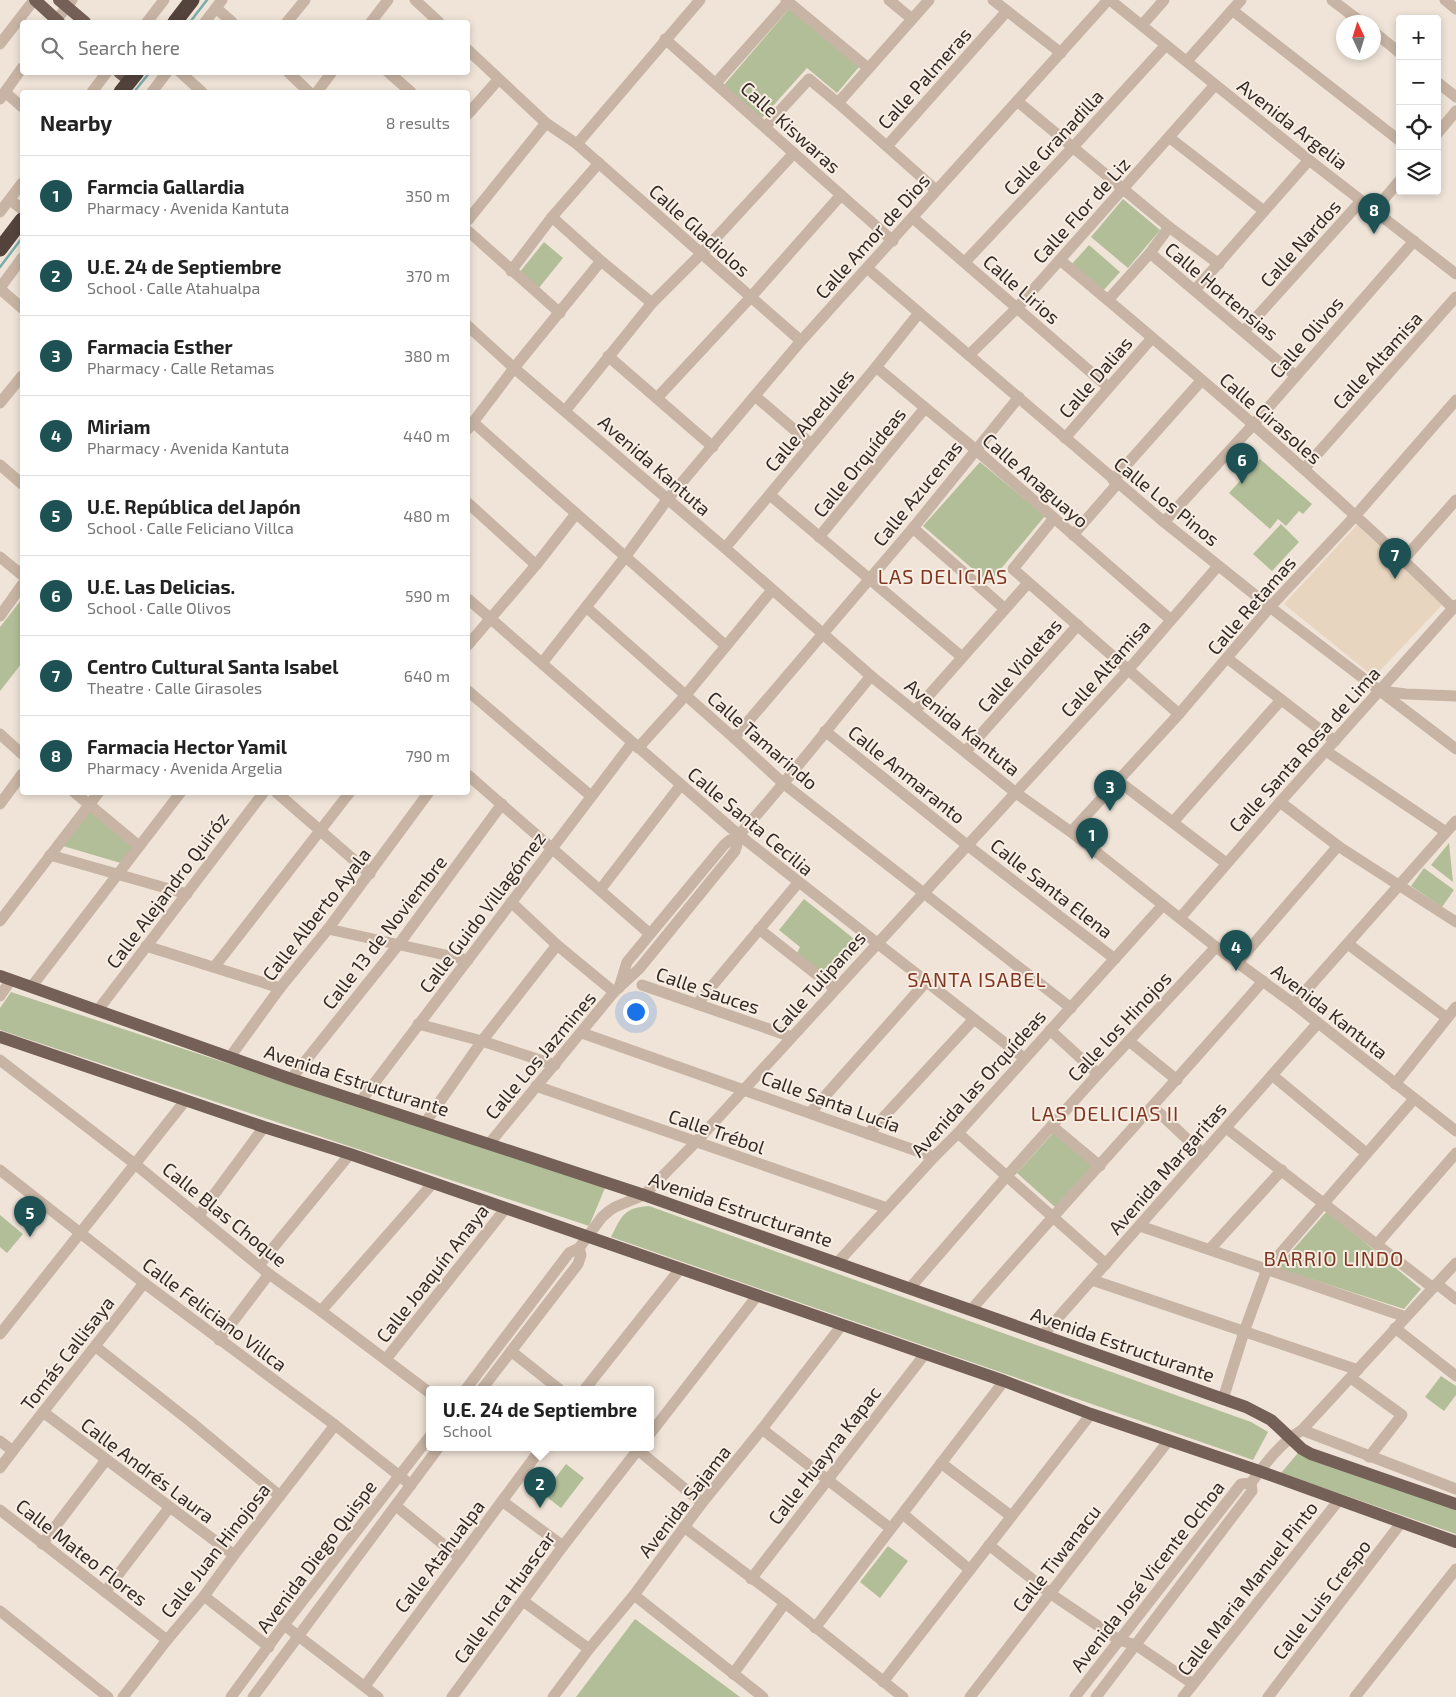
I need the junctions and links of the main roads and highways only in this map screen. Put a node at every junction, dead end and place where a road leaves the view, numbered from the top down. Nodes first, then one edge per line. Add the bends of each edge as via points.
1 (35, 0) edge
2 (192, 0) edge
3 (66, 2) edge
4 (55, 20) edge
5 (83, 20) edge
6 (177, 20) edge
7 (20, 223) edge
8 (0, 249) edge
9 (6, 978) edge
10 (0, 1037) edge
11 (1456, 1504) edge
12 (1456, 1542) edge

1 - 4 main road
2 - 6 highway
3 - 5 main road
7 - 8 highway
9 - 11 main road, Avenida Estructurante via 291,1079 838,1262 1246,1407 1271,1420 1311,1454
10 - 12 main road via 506,1208

